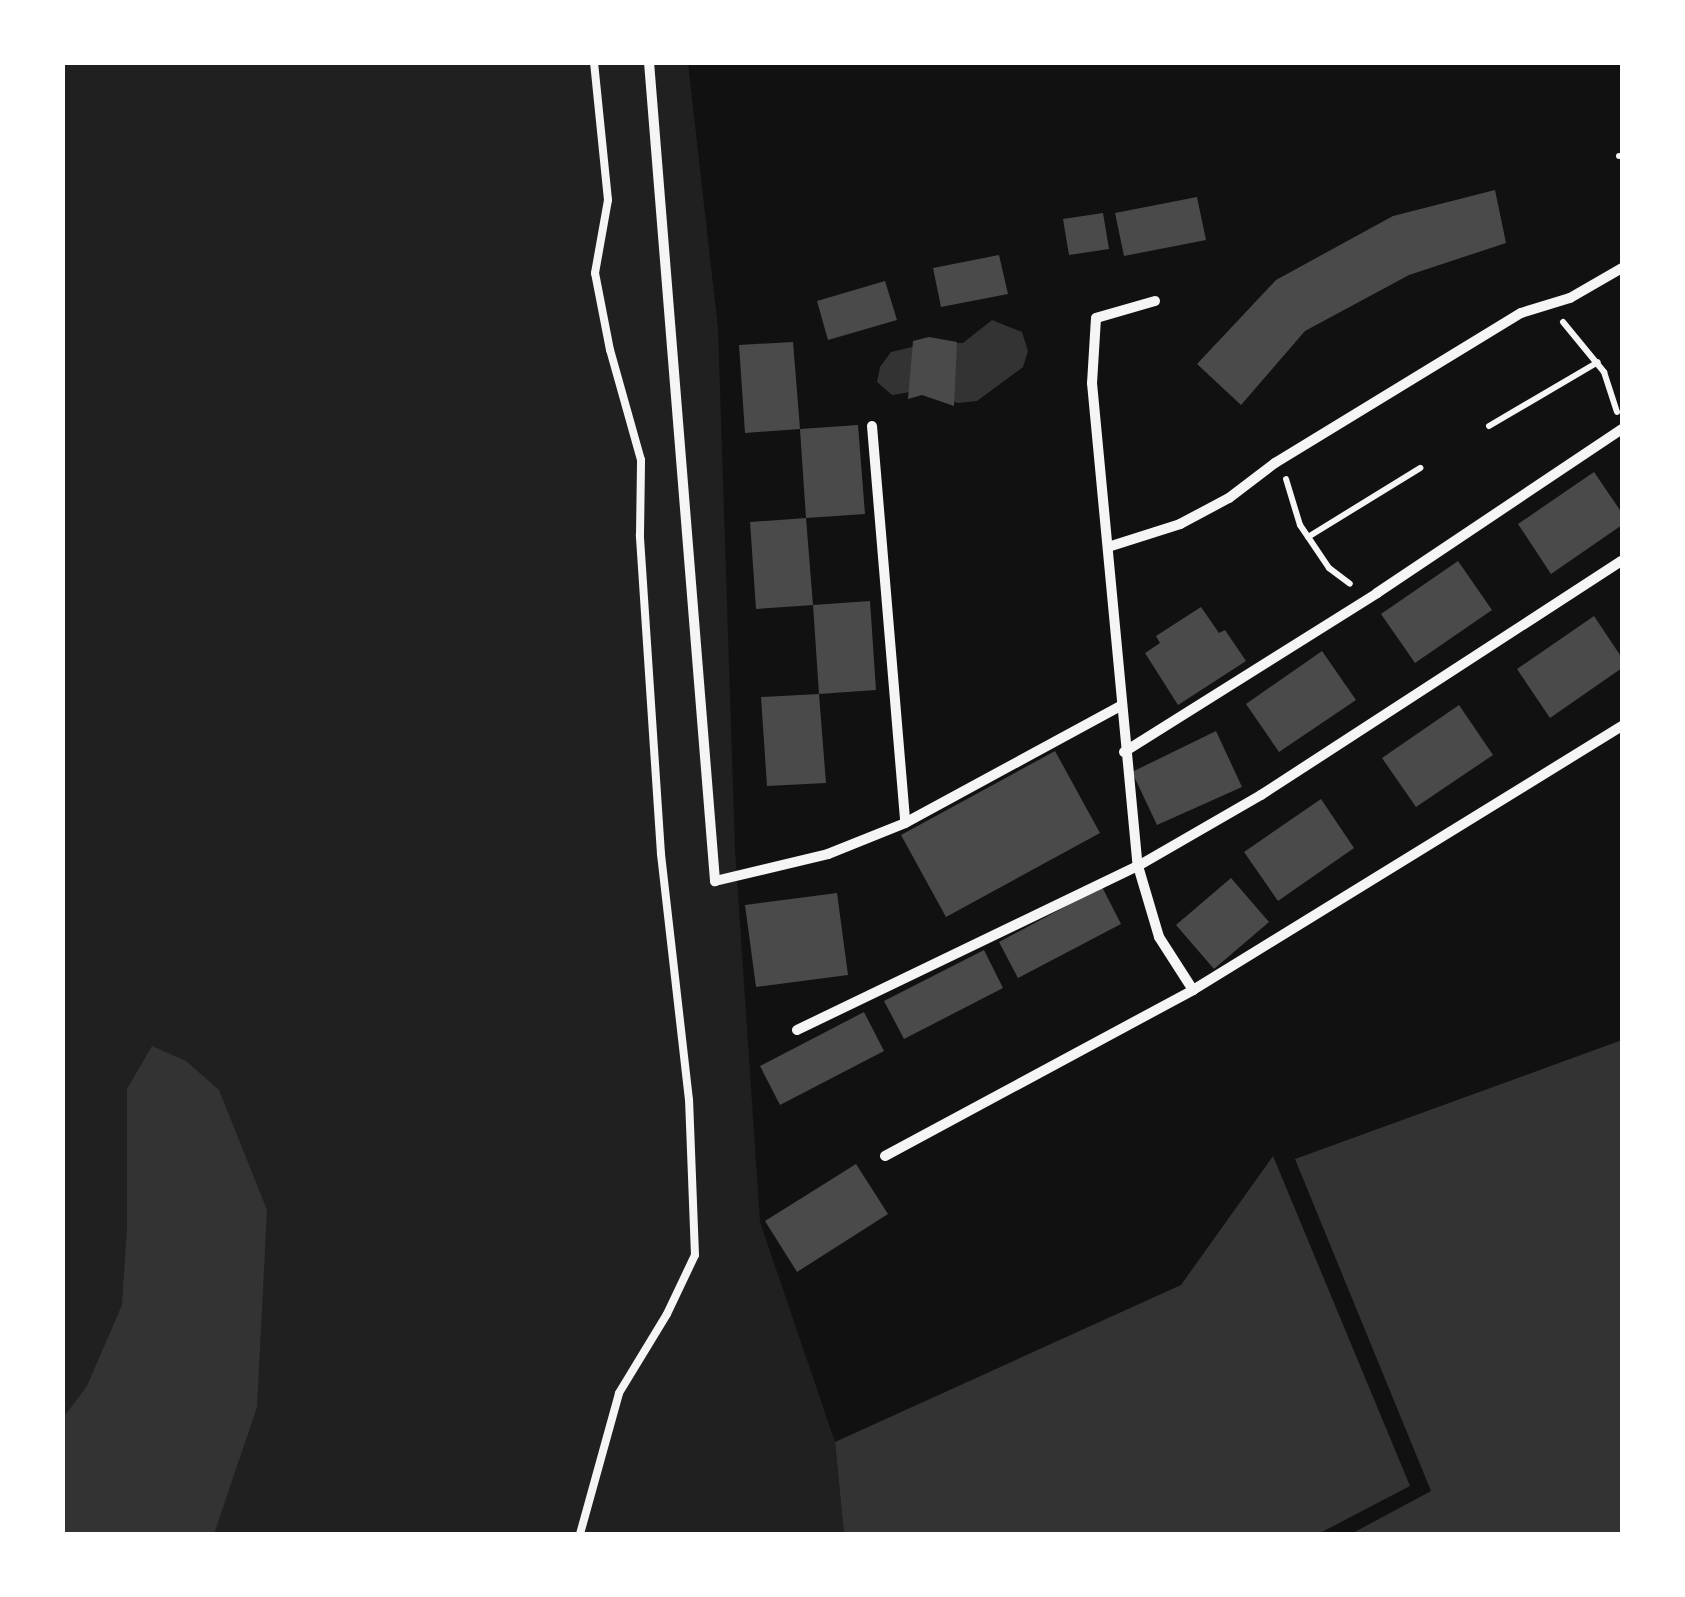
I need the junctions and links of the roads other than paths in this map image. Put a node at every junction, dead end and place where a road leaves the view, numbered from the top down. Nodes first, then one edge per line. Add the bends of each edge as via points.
1 (594, 62) edge
2 (650, 62) edge
3 (1622, 268) edge
4 (1155, 301) dead end
5 (872, 426) dead end
6 (1622, 430) edge
7 (1108, 548) junction
8 (1622, 560) edge
9 (1122, 705) junction
10 (1622, 726) edge
11 (1124, 752) junction
12 (905, 823) junction
13 (1138, 866) junction
14 (1193, 990) junction
15 (797, 1030) dead end
16 (884, 1156) dead end
17 (580, 1534) edge

1 - 17 lane via 608,200 595,273 641,460 640,535 662,854 689,1100 695,1255 619,1394
2 - 12 street via 715,881 828,854
3 - 7 street via 1570,298 1521,313 1229,498 1180,524
4 - 7 street via 1096,318 1092,384
5 - 12 street
6 - 11 street
7 - 9 street
8 - 13 street via 1261,795
9 - 11 street
9 - 12 street
10 - 14 street
11 - 13 street
13 - 14 street via 1159,937
13 - 15 street
14 - 16 street

